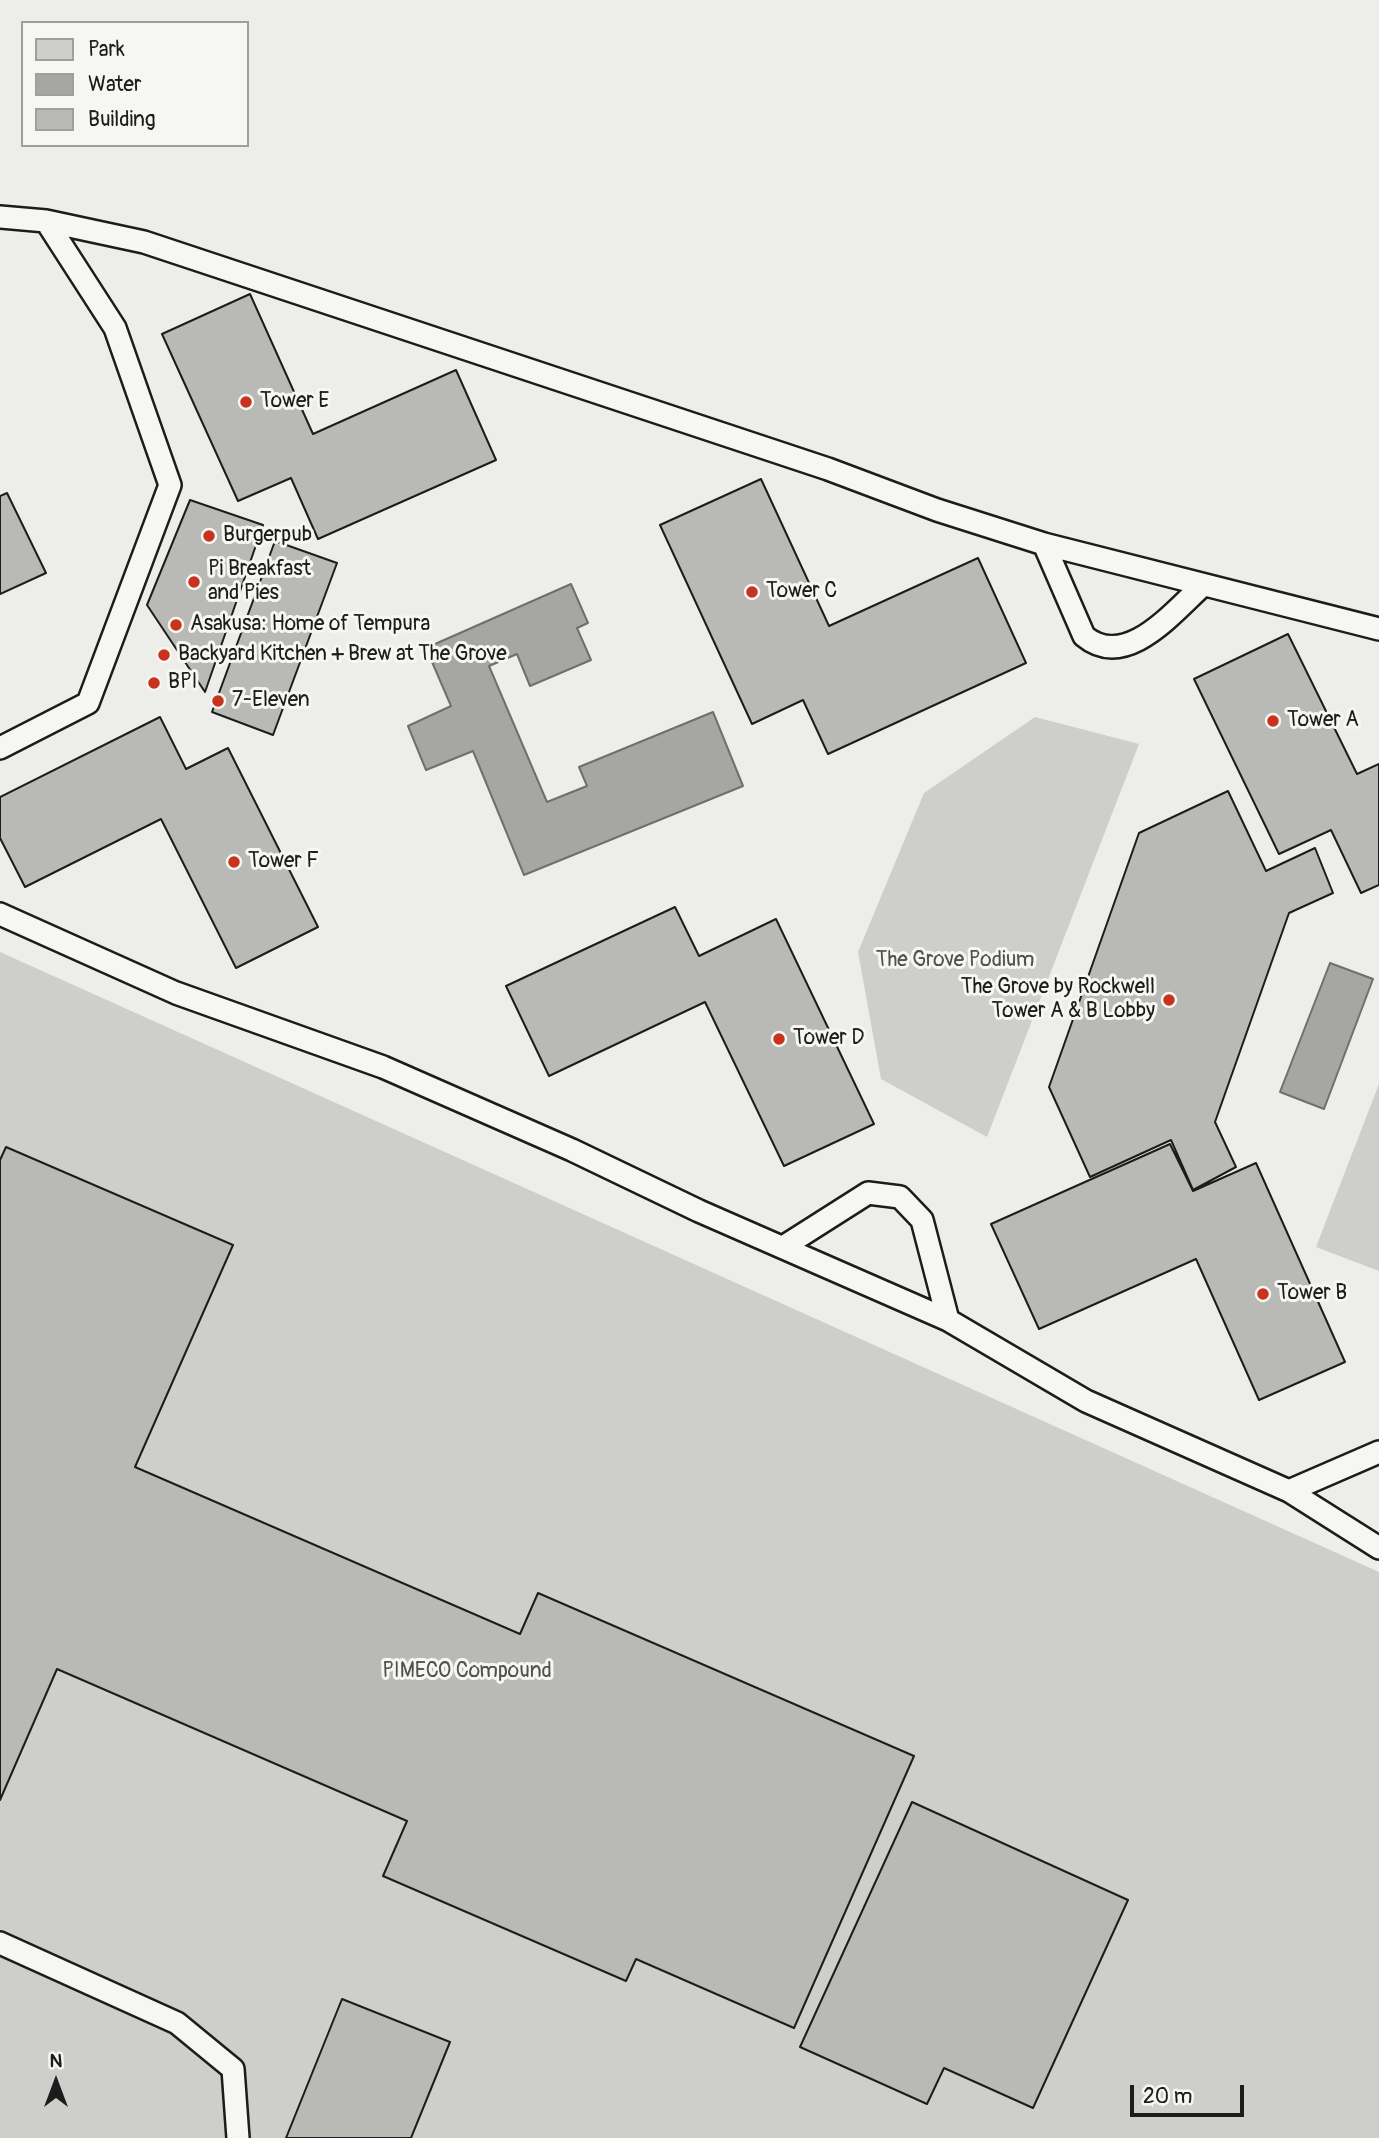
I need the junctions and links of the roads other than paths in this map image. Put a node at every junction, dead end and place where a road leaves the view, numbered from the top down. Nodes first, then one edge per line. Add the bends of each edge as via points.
1 (0, 217) edge
2 (46, 221) junction
3 (1044, 544) junction
4 (1202, 586) junction
5 (1379, 629) edge
6 (0, 748) edge
7 (0, 914) edge
8 (783, 1247) junction
9 (948, 1320) junction
10 (1379, 1452) edge
11 (1289, 1491) junction
12 (1379, 1548) edge
13 (0, 1942) edge
14 (237, 2138) edge

1 - 2 lane
2 - 3 lane via 144,243
2 - 6 lane via 115,328 170,485 88,703
3 - 4 lane
3 - 4 lane via 1090,641 1119,646 1140,641
4 - 5 lane
7 - 8 lane via 176,993 383,1067
8 - 9 lane
8 - 9 lane via 868,1193 900,1197 922,1220
9 - 11 lane via 1086,1401
10 - 11 lane
11 - 12 lane
13 - 14 lane via 177,2023 196,2038 233,2069

